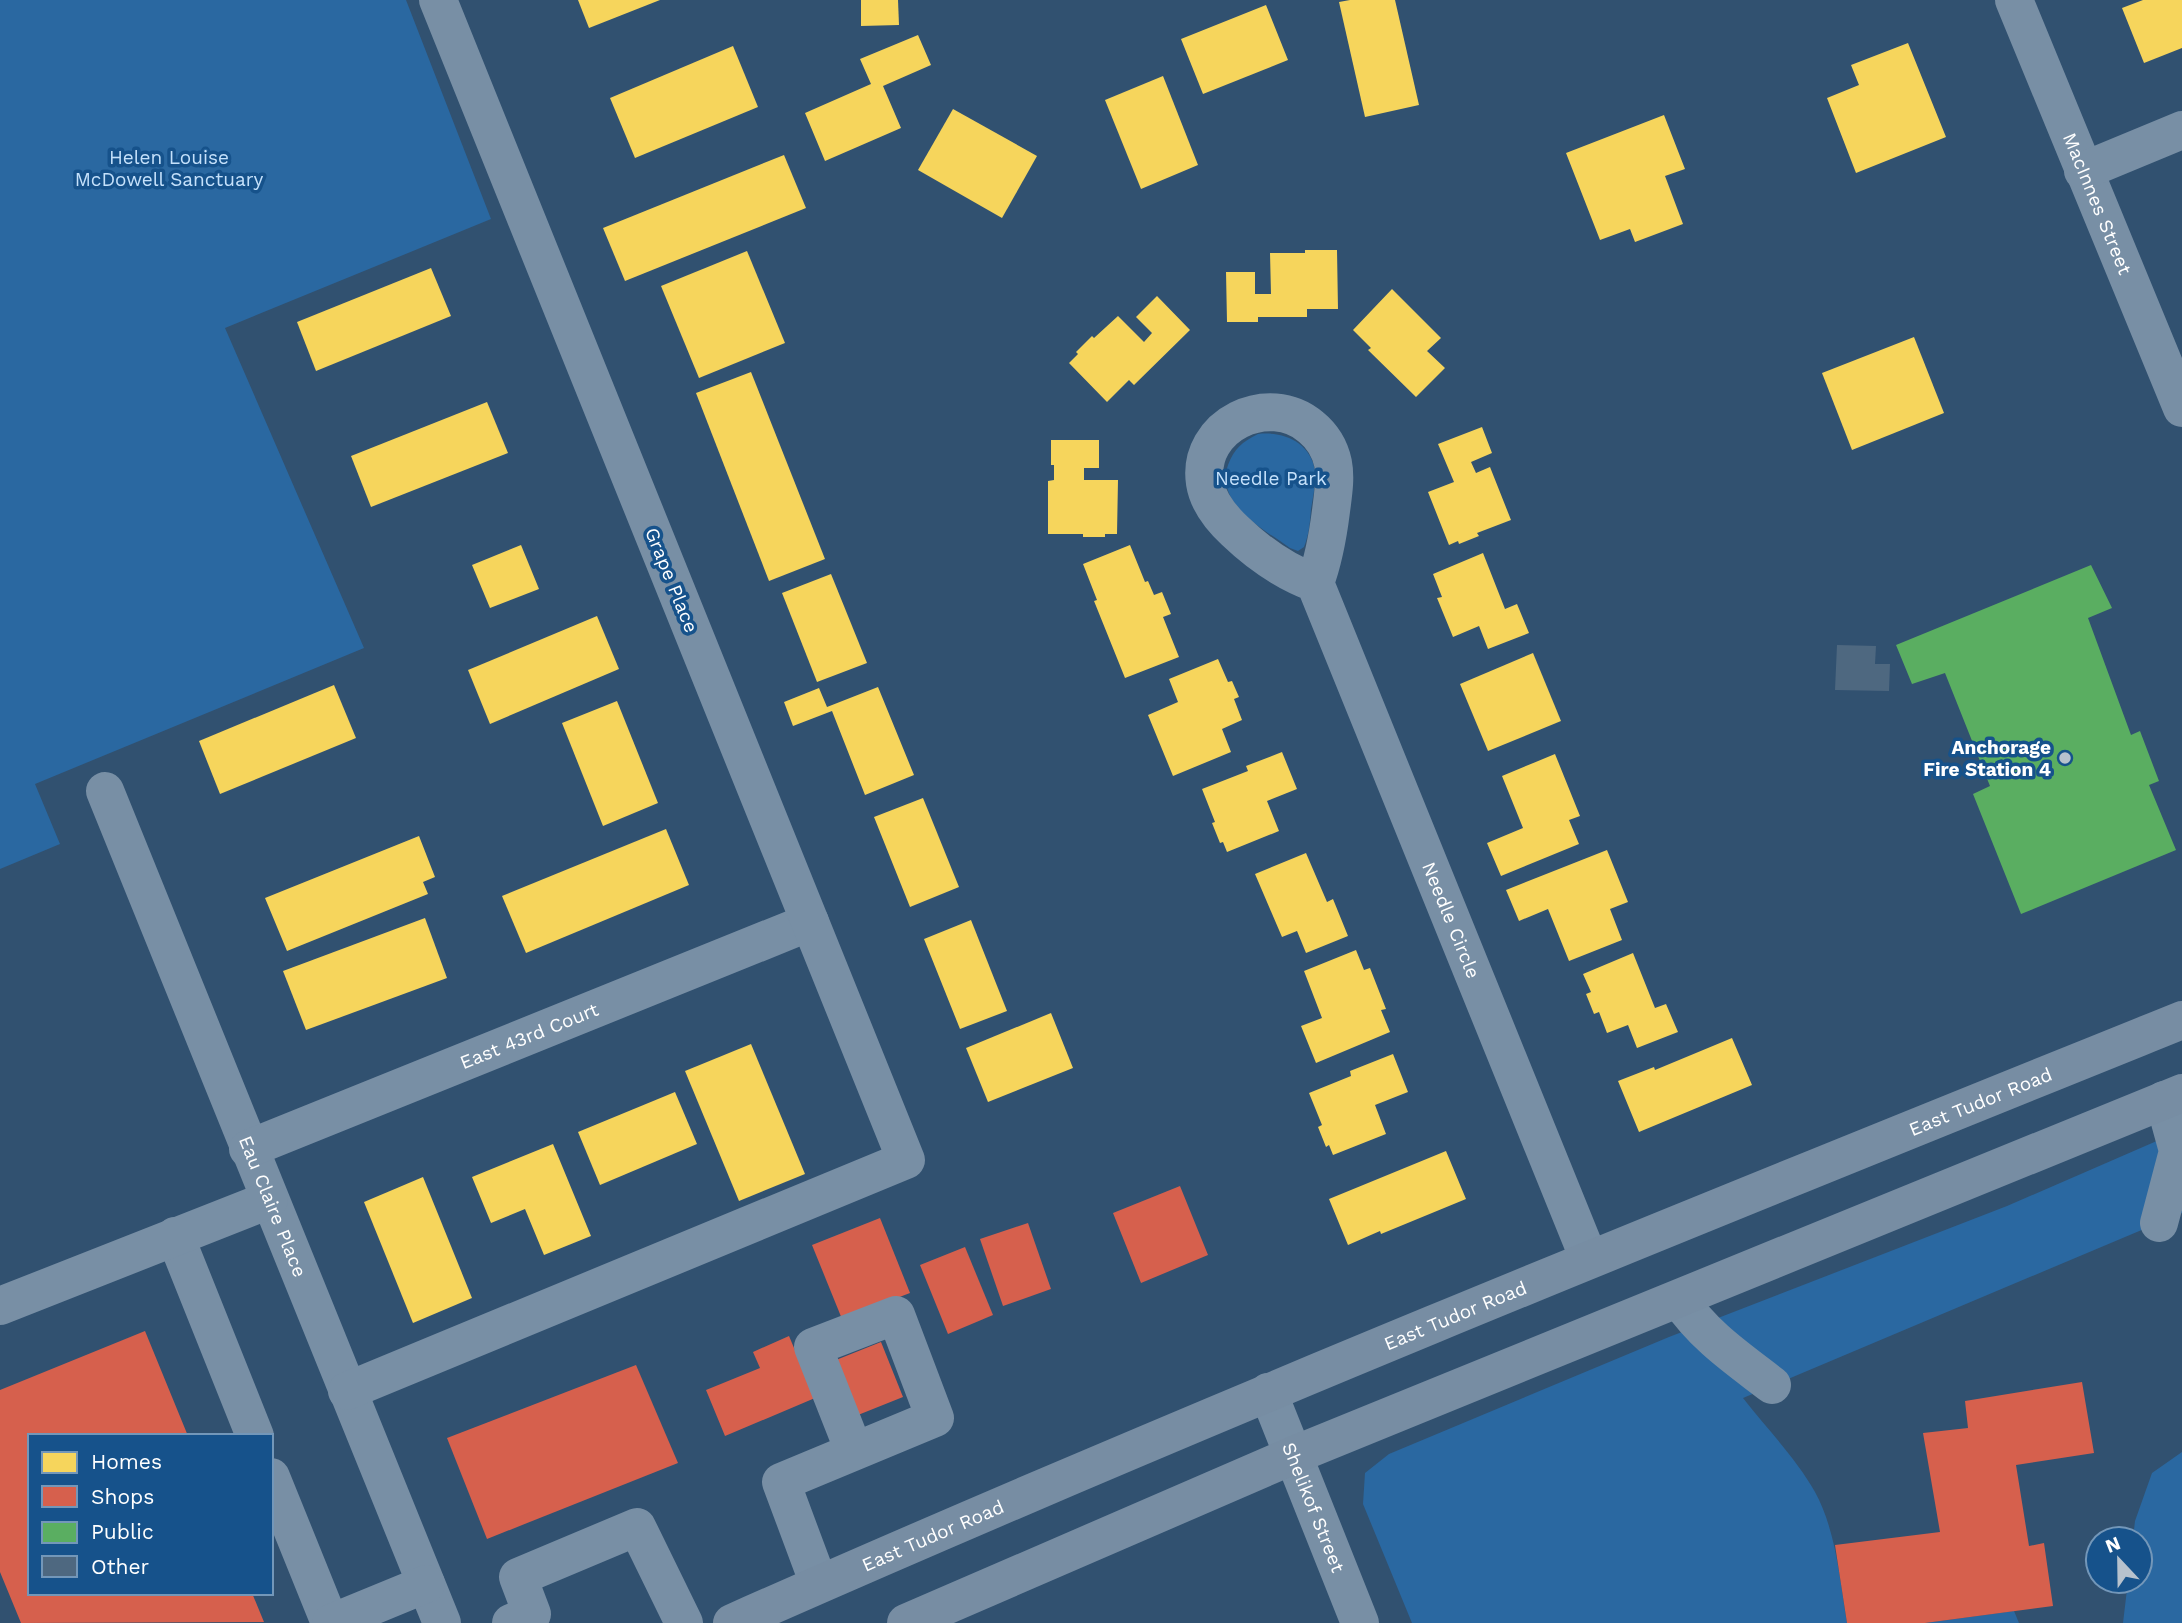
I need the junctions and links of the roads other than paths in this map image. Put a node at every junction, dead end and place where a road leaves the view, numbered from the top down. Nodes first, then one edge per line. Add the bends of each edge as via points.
1 (438, 0) edge
2 (2014, 0) edge
3 (2182, 130) edge
4 (2084, 171) junction
5 (2182, 408) edge
6 (1315, 583) dead end
7 (105, 791) dead end
8 (810, 922) junction
9 (2182, 1020) edge
10 (2173, 1096) edge
11 (248, 1149) junction
12 (2180, 1152) edge
13 (269, 1200) junction
14 (2159, 1223) dead end
15 (175, 1236) junction
16 (1589, 1259) junction
17 (1679, 1299) junction
18 (0, 1306) edge
19 (1772, 1385) dead end
20 (347, 1391) junction
21 (1268, 1392) junction
22 (254, 1434) edge
23 (853, 1451) dead end
24 (1294, 1455) junction
25 (273, 1483) edge
26 (426, 1584) junction
27 (819, 1584) junction
28 (669, 1619) edge
29 (526, 1620) edge
30 (330, 1623) edge
31 (442, 1623) edge
32 (732, 1623) edge
33 (906, 1623) edge
34 (1360, 1623) edge

1 - 8 street, Grape Place
2 - 4 street, MacInnes Street
3 - 4 street
4 - 5 street, MacInnes Street
6 - 16 street, Needle Circle
7 - 11 street, Eau Claire Place
8 - 11 street, East 43rd Court
8 - 20 street, Grape Place via 906,1160
9 - 16 main road, East Tudor Road
10 - 12 street
10 - 17 main road
11 - 13 street, Eau Claire Place
12 - 14 street
13 - 15 street
13 - 20 street, Eau Claire Place
15 - 18 street
15 - 22 street
16 - 21 main road, East Tudor Road
17 - 19 street via 1716,1342
17 - 24 main road
20 - 26 street, Eau Claire Place
21 - 24 street, Shelikof Street
21 - 27 main road, East Tudor Road
23 - 27 street via 781,1482
24 - 33 main road
24 - 34 street, Shelikof Street
25 - 30 street
26 - 30 street
26 - 31 street, Eau Claire Place
27 - 32 main road, East Tudor Road
28 - 29 street via 637,1527 517,1577

